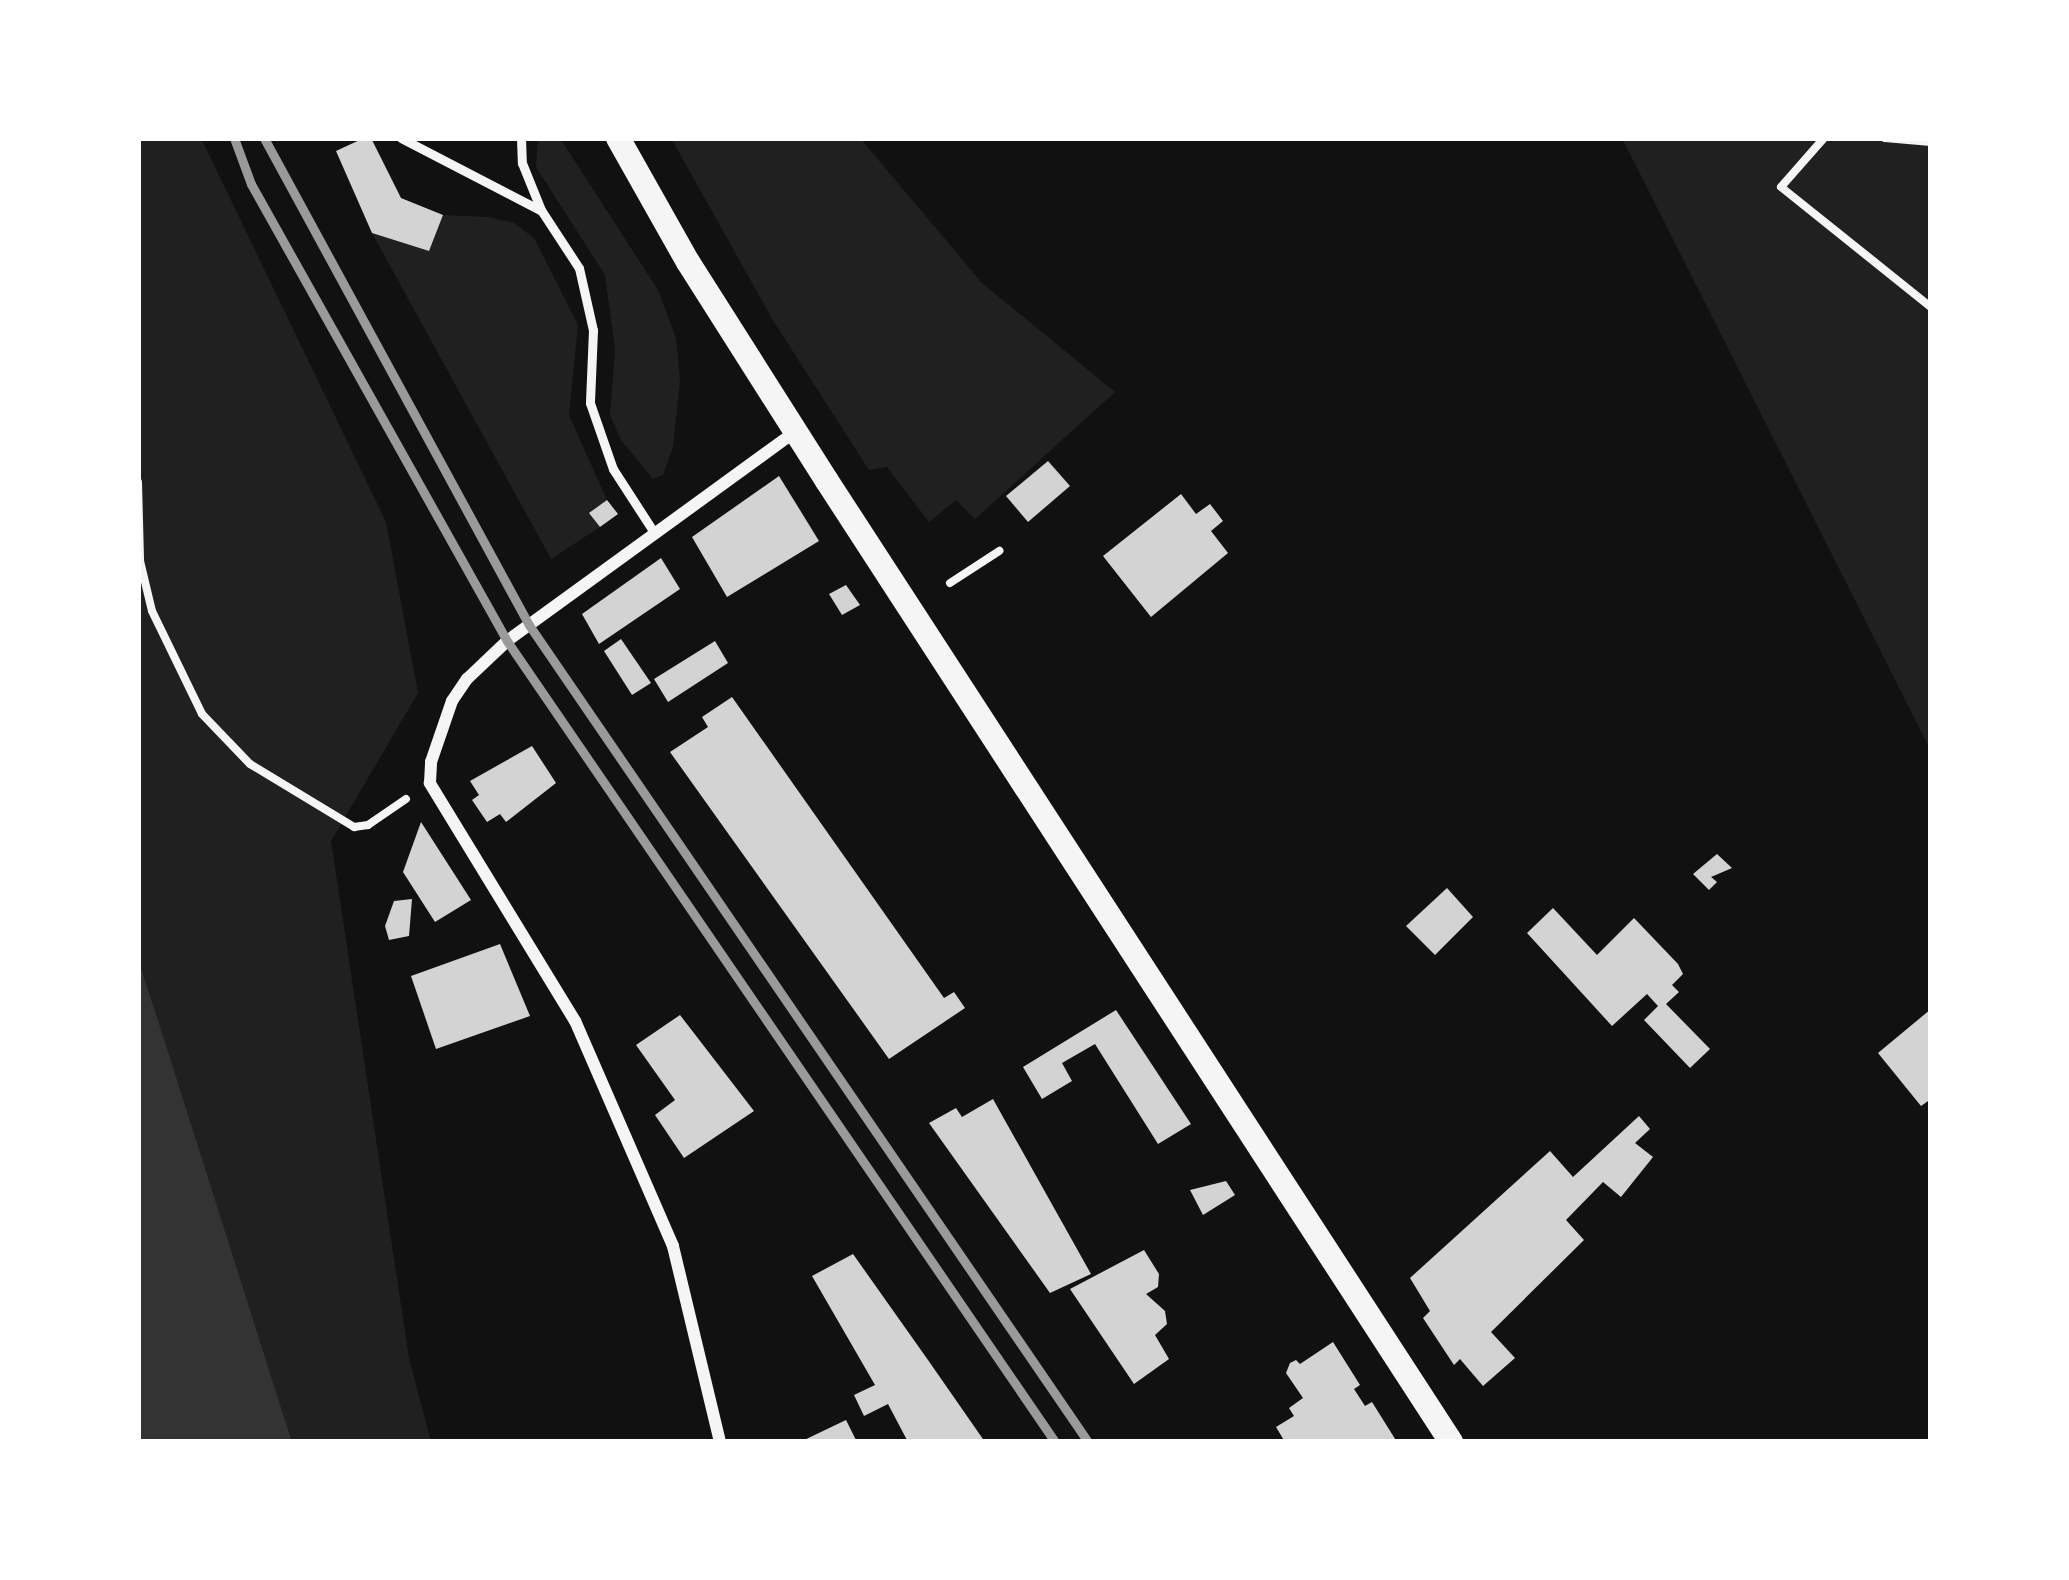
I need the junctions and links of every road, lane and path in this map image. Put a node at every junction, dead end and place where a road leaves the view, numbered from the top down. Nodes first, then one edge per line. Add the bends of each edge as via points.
1 (400, 138) edge
2 (521, 138) edge
3 (618, 138) edge
4 (1824, 138) edge
5 (1885, 138) edge
6 (1931, 142) edge
7 (541, 210) junction
8 (1931, 307) edge
9 (796, 431) junction
10 (138, 482) edge
11 (656, 534) junction
12 (999, 551) dead end
13 (950, 584) dead end
14 (430, 782) junction
15 (720, 1442) edge
16 (1451, 1442) edge

1 - 7 lane
2 - 7 lane
3 - 9 main road
4 - 8 path via 1781,187
5 - 6 path
7 - 11 lane via 579,268 593,330 590,403 613,469
9 - 11 street
9 - 16 main road
10 - 14 path via 140,561 173,664 250,764 354,827
11 - 14 street via 507,640 466,679 438,735
12 - 13 path
14 - 15 street via 584,1041 673,1246

